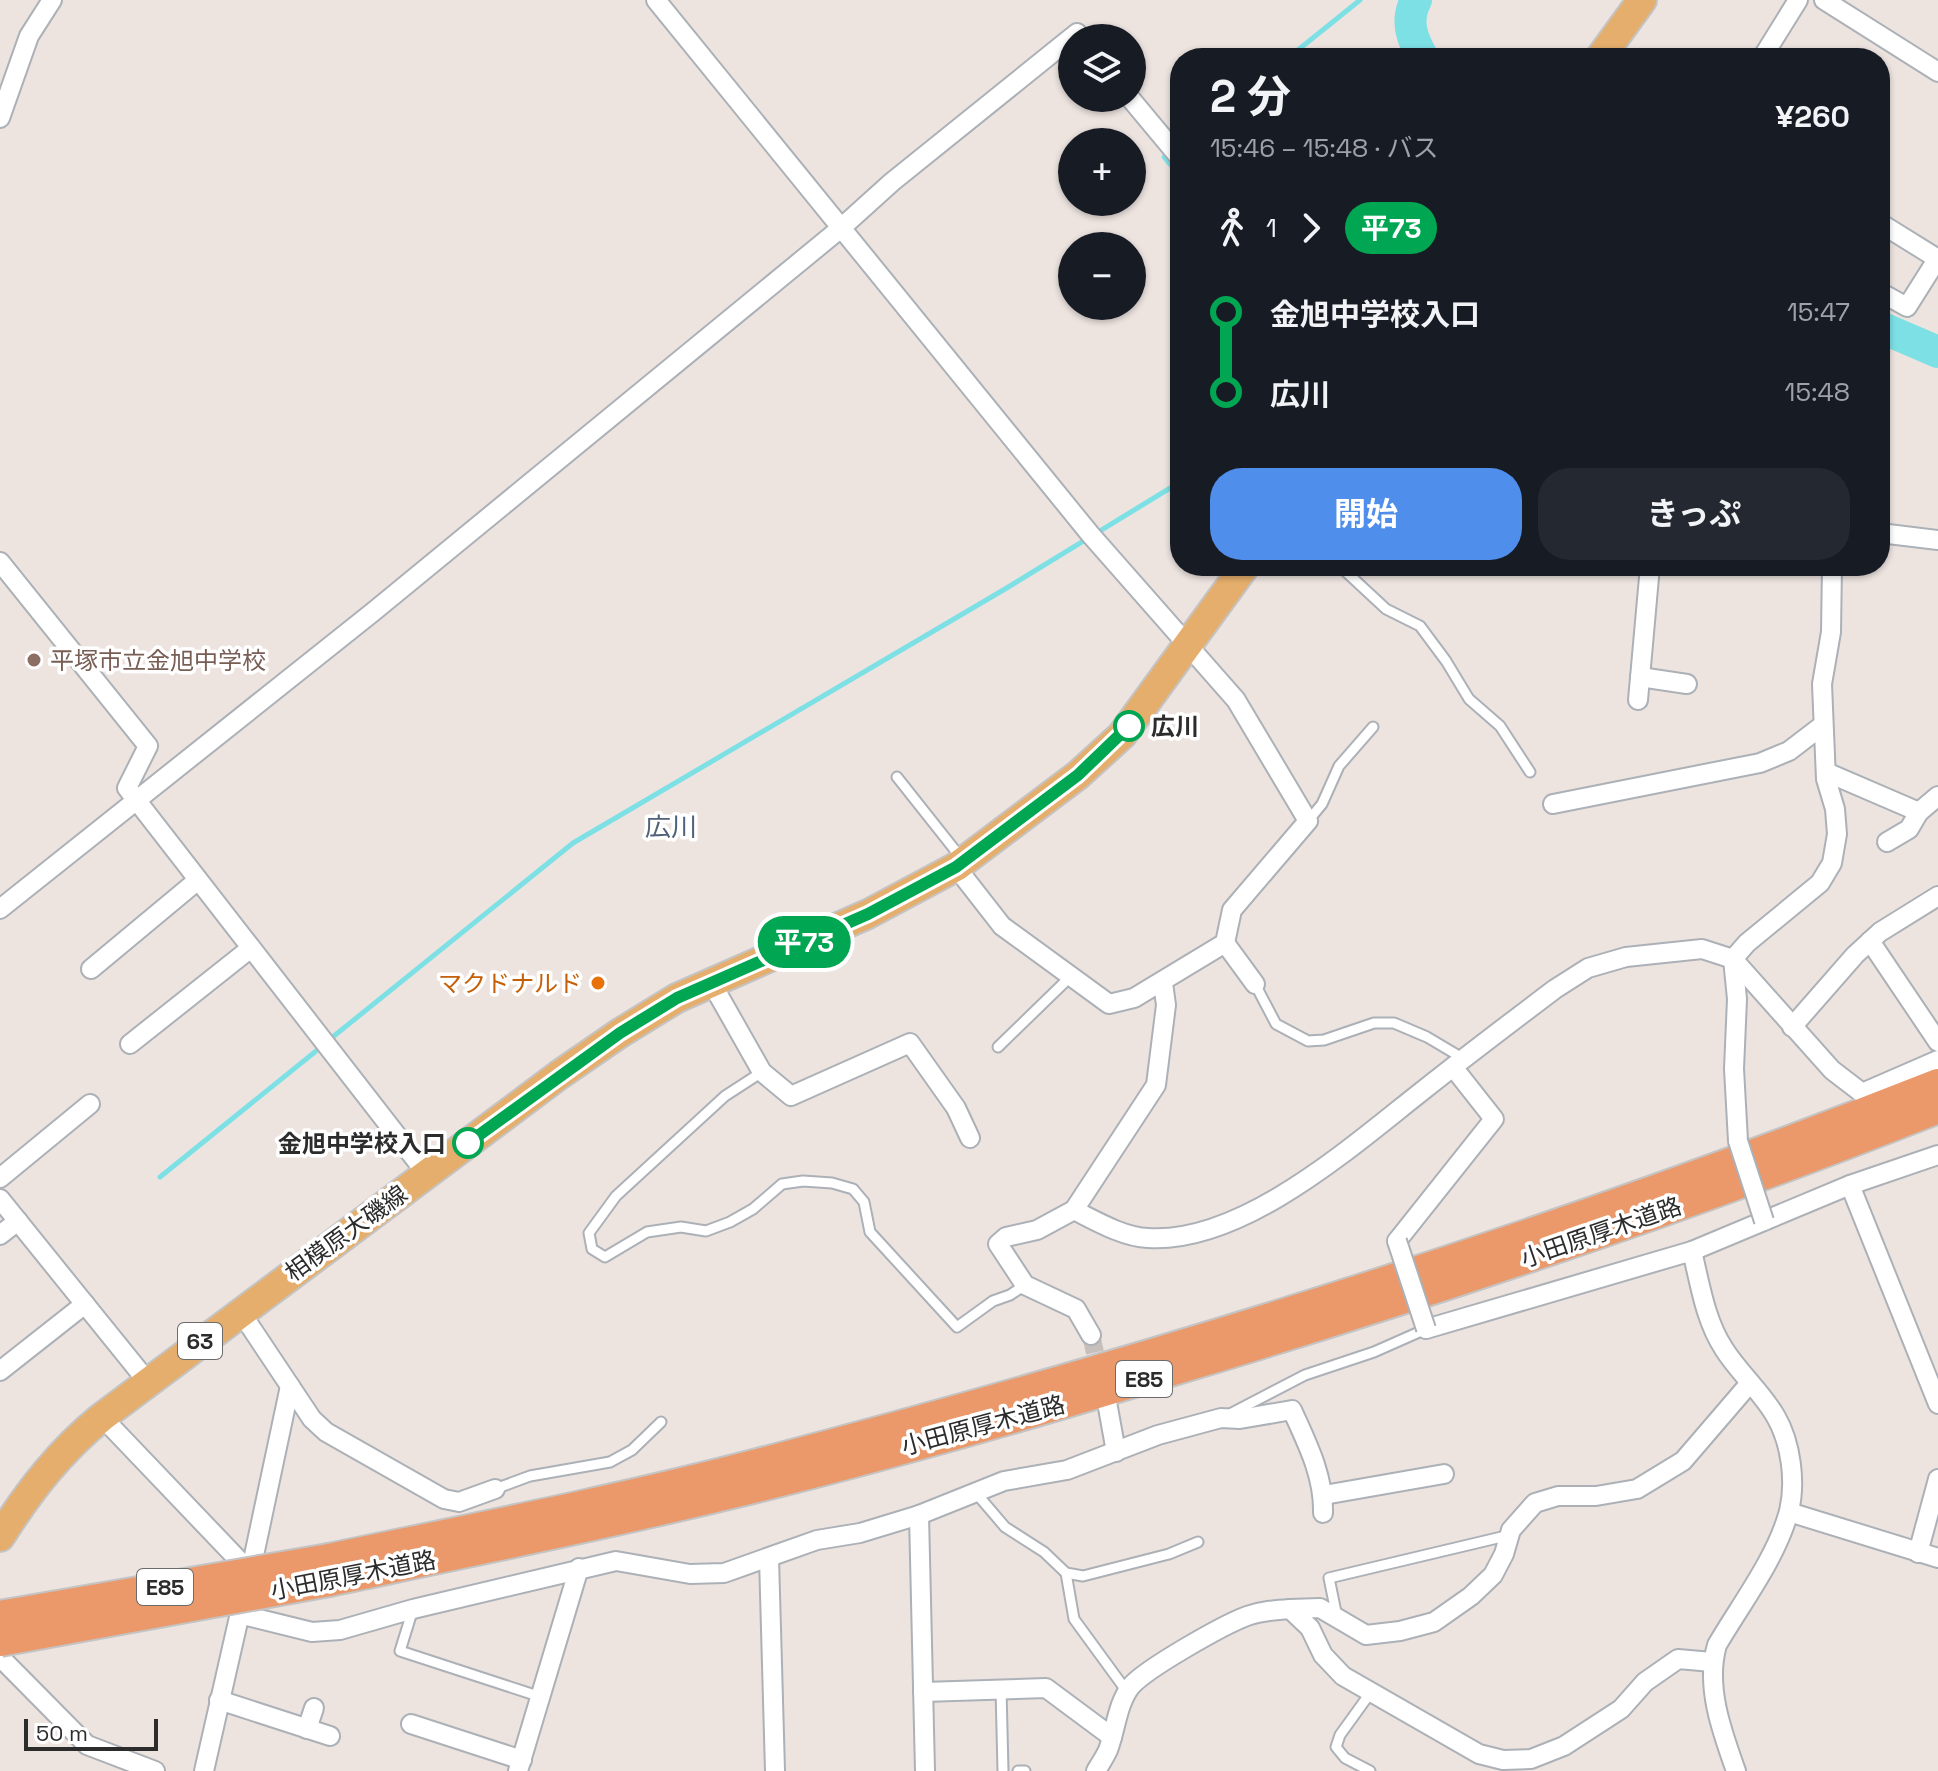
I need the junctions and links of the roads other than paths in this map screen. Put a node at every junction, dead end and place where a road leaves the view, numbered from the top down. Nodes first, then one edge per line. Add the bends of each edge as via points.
1 (52, 0) edge
2 (656, 0) edge
3 (1642, 0) edge
4 (1798, 0) edge
5 (1824, 0) edge
6 (1058, 48) edge
7 (1607, 48) edge
8 (1768, 48) edge
9 (1938, 72) edge
10 (1142, 112) edge
11 (0, 118) edge
12 (1170, 146) edge
13 (841, 228) junction
14 (1890, 229) edge
15 (1938, 259) edge
16 (1890, 298) edge
17 (1890, 534) edge
18 (1938, 540) edge
19 (0, 562) edge
20 (1238, 576) edge
21 (1350, 576) edge
22 (1649, 576) edge
23 (1832, 576) edge
24 (1188, 647) junction
25 (1640, 677) junction
26 (1687, 684) dead end
27 (1638, 700) dead end
28 (1823, 725) junction
29 (1373, 727) dead end
30 (1530, 772) dead end
31 (1826, 772) junction
32 (897, 777) dead end
33 (1938, 796) edge
34 (136, 800) junction
35 (1553, 804) dead end
36 (1919, 812) junction
37 (1308, 821) junction
38 (1887, 842) dead end
39 (960, 864) junction
40 (198, 880) junction
41 (1938, 896) edge
42 (0, 909) edge
43 (1870, 941) junction
44 (1225, 943) junction
45 (251, 948) junction
46 (1733, 959) junction
47 (91, 969) dead end
48 (1070, 977) junction
49 (711, 982) junction
50 (1163, 983) junction
51 (1255, 984) joint
52 (1792, 1027) junction
53 (1938, 1042) edge
54 (130, 1044) dead end
55 (998, 1047) dead end
56 (1938, 1060) edge
57 (1458, 1063) junction
58 (762, 1072) junction
59 (1938, 1084) edge
60 (90, 1104) dead end
61 (1938, 1108) edge
62 (970, 1138) dead end
63 (1938, 1155) edge
64 (426, 1173) junction
65 (0, 1178) edge
66 (1850, 1185) junction
67 (0, 1199) edge
68 (1074, 1210) junction
69 (18, 1221) junction
70 (1764, 1221) junction
71 (0, 1235) edge
72 (1692, 1251) junction
73 (1025, 1285) junction
74 (85, 1304) junction
75 (240, 1311) junction
76 (1426, 1329) junction
77 (1091, 1335) tunnel mouth
78 (0, 1371) edge
79 (147, 1381) junction
80 (1750, 1383) junction
81 (290, 1386) junction
82 (1107, 1402) tunnel mouth
83 (1938, 1404) edge
84 (102, 1417) junction
85 (1221, 1418) junction
86 (661, 1422) dead end
87 (1116, 1452) junction
88 (1444, 1474) dead end
89 (1938, 1479) edge
90 (495, 1489) joint
91 (976, 1493) junction
92 (1789, 1512) junction
93 (919, 1515) junction
94 (1510, 1535) junction
95 (0, 1537) edge
96 (1198, 1542) dead end
97 (1918, 1553) junction
98 (769, 1558) junction
99 (1938, 1558) edge
100 (579, 1568) junction
101 (329, 1570) junction
102 (251, 1573) junction
103 (1066, 1573) junction
104 (413, 1609) junction
105 (1290, 1609) junction
106 (239, 1614) junction
107 (0, 1616) edge
108 (1338, 1620) junction
109 (0, 1641) edge
110 (0, 1657) edge
111 (1712, 1662) junction
112 (1001, 1689) junction
113 (923, 1692) junction
114 (1371, 1692) junction
115 (1128, 1693) junction
116 (541, 1697) junction
117 (219, 1700) junction
118 (314, 1708) dead end
119 (411, 1724) dead end
120 (307, 1729) junction
121 (330, 1736) dead end
122 (1112, 1737) junction
123 (520, 1765) edge
124 (211, 1770) edge
125 (155, 1771) edge
126 (775, 1771) edge
127 (925, 1771) edge
128 (1003, 1771) edge
129 (1018, 1771) edge
130 (1025, 1771) edge
131 (1096, 1771) edge
132 (1370, 1771) edge
133 (1736, 1771) edge

1 - 11 street via 29,36
2 - 13 street
3 - 7 main road
4 - 8 street
5 - 9 street
6 - 13 street
10 - 12 street
13 - 24 street
13 - 34 street
14 - 15 street
15 - 16 street via 1907,307
17 - 18 street
19 - 34 street via 148,746 127,788
20 - 24 main road, 相模原大磯線 / 63
21 - 30 lane via 1386,609 1420,626 1469,699 1500,726
22 - 25 street
23 - 28 street
24 - 37 street via 1236,700
24 - 39 main road, 相模原大磯線 / 63 via 1122,735
25 - 26 street
25 - 27 street
28 - 31 street
28 - 35 street via 1789,751 1760,763
29 - 37 lane via 1339,766
31 - 36 street
31 - 46 street via 1837,834 1832,863 1820,883
32 - 39 lane
33 - 36 street
34 - 40 street
34 - 42 street
36 - 38 street via 1909,829
37 - 44 street via 1232,910
39 - 48 street via 1002,926
39 - 49 main road, 相模原大磯線 / 63 via 868,914
40 - 45 street
40 - 47 street
41 - 43 street
43 - 52 street
43 - 53 street
44 - 50 street
44 - 51 street
45 - 54 street
45 - 64 street
46 - 52 street
46 - 57 street via 1702,949 1626,957 1588,968
46 - 70 street, bridge via 1738,1141
48 - 50 street via 1109,1004
48 - 55 lane
49 - 58 street
49 - 64 main road, 相模原大磯線 / 63 via 620,1033
50 - 68 street via 1166,1005 1156,1085
51 - 57 lane via 1276,1024 1308,1041 1374,1023 1394,1023 1427,1037
52 - 56 street via 1862,1093
57 - 68 street via 1343,1153 1269,1204 1231,1220 1184,1236 1146,1238
57 - 76 street, bridge via 1494,1119 1397,1241
58 - 62 street via 791,1096 910,1043 956,1108
58 - 73 lane via 725,1096 616,1196 589,1233 592,1249 605,1257 647,1232 681,1227 706,1231 753,1209 782,1184 832,1183 853,1189 864,1202 870,1232 957,1327
59 - 101 highway, 小田原厚木道路 / E85 via 1651,1192 1384,1282 757,1464
60 - 65 street
61 - 101 highway, 小田原厚木道路 / E85 via 1658,1213 1437,1288 1069,1402 564,1533
63 - 66 street
64 - 75 main road, 相模原大磯線 / 63
66 - 70 street
66 - 83 street
67 - 69 street
68 - 73 street via 998,1244
69 - 71 street
69 - 74 street
70 - 72 street
72 - 76 street
72 - 80 street via 1708,1318 1723,1349
73 - 77 street via 1076,1309
74 - 78 street
74 - 79 street
75 - 79 main road, 相模原大磯線 / 63
75 - 81 street
76 - 85 lane via 1305,1375
79 - 84 main road, 相模原大磯線 / 63
80 - 92 street via 1776,1417 1789,1454
80 - 94 street via 1683,1461 1664,1474 1637,1489 1535,1503
81 - 90 street via 326,1432 444,1499 459,1502
81 - 102 street
82 - 87 street
84 - 95 main road, 相模原大磯線 / 63 via 53,1462
84 - 102 street
85 - 87 street
85 - 88 street via 1292,1410 1313,1455 1323,1504
86 - 90 lane via 632,1450 610,1462 530,1476
87 - 91 street
89 - 97 street
91 - 93 street
91 - 103 lane via 1005,1527
92 - 97 street
92 - 111 street
93 - 98 street via 817,1540
93 - 113 street
94 - 108 street via 1493,1575 1434,1622 1366,1635
94 - 108 lane via 1329,1578
96 - 103 lane via 1083,1576
97 - 99 street
98 - 100 street via 724,1573 690,1574 616,1561
98 - 126 street
100 - 104 street
100 - 116 street
101 - 107 highway, 小田原厚木道路 / E85, bridge
101 - 109 highway, 小田原厚木道路 / E85, bridge
102 - 106 street
103 - 115 lane via 1074,1619
104 - 106 street via 340,1630 312,1632
104 - 116 lane via 400,1651
105 - 108 street via 1320,1608
105 - 114 street via 1343,1676
105 - 115 street via 1246,1617 1150,1670
106 - 117 street
110 - 125 street via 87,1745
111 - 114 street via 1678,1659 1645,1682 1621,1709 1564,1746 1531,1759 1479,1754
111 - 133 street via 1713,1688
112 - 113 street
112 - 122 street via 1046,1688
112 - 128 lane
113 - 127 street
114 - 132 lane via 1336,1747
115 - 122 street
116 - 123 street
117 - 120 street
117 - 124 street
118 - 120 street
119 - 123 street
120 - 121 street
122 - 131 street
129 - 130 lane

